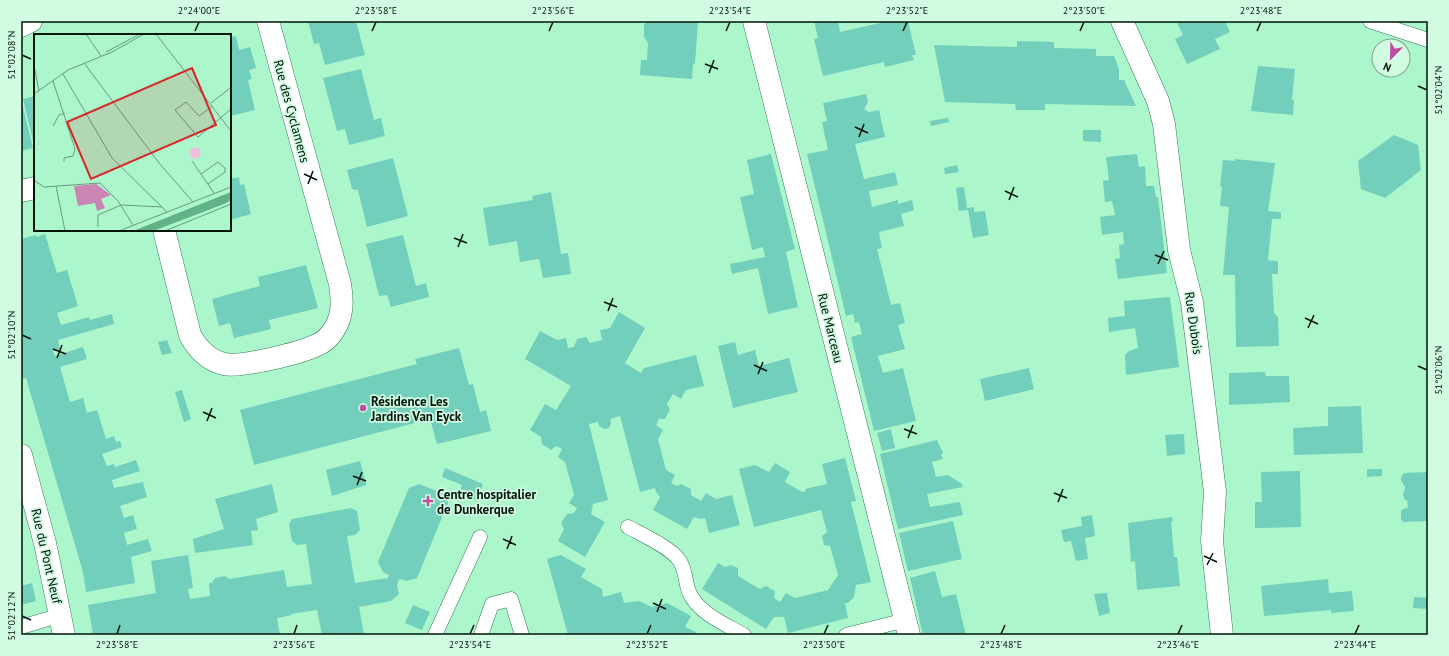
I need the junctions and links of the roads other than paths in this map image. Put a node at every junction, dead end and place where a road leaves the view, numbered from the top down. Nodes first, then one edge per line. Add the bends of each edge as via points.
1 (31, 21) edge
2 (268, 21) edge
3 (754, 21) edge
4 (1122, 21) edge
5 (1370, 21) edge
6 (21, 26) edge
7 (1428, 40) edge
8 (34, 188) edge
9 (21, 191) edge
10 (164, 231) edge
11 (21, 455) edge
12 (628, 527) dead end
13 (480, 537) dead end
14 (62, 625) edge
15 (21, 627) edge
16 (908, 627) edge
17 (435, 635) edge
18 (481, 635) edge
19 (522, 635) edge
20 (744, 635) edge
21 (846, 635) edge
22 (1222, 635) edge

1 - 6 street
2 - 10 street, Rue des Cyclamens via 340,284 340,319 328,337 306,349 244,364 215,361 199,350 190,335
3 - 16 street, Rue Marceau
4 - 22 street, Rue Dubois via 1158,101 1164,124 1178,250 1192,302 1215,492 1212,541
5 - 7 lane
8 - 9 street
11 - 14 street, Rue du Pont Neuf via 45,543
12 - 20 lane via 675,555 683,566 686,586 693,602
13 - 17 lane
14 - 15 lane
16 - 21 lane
18 - 19 lane via 492,604 511,599

